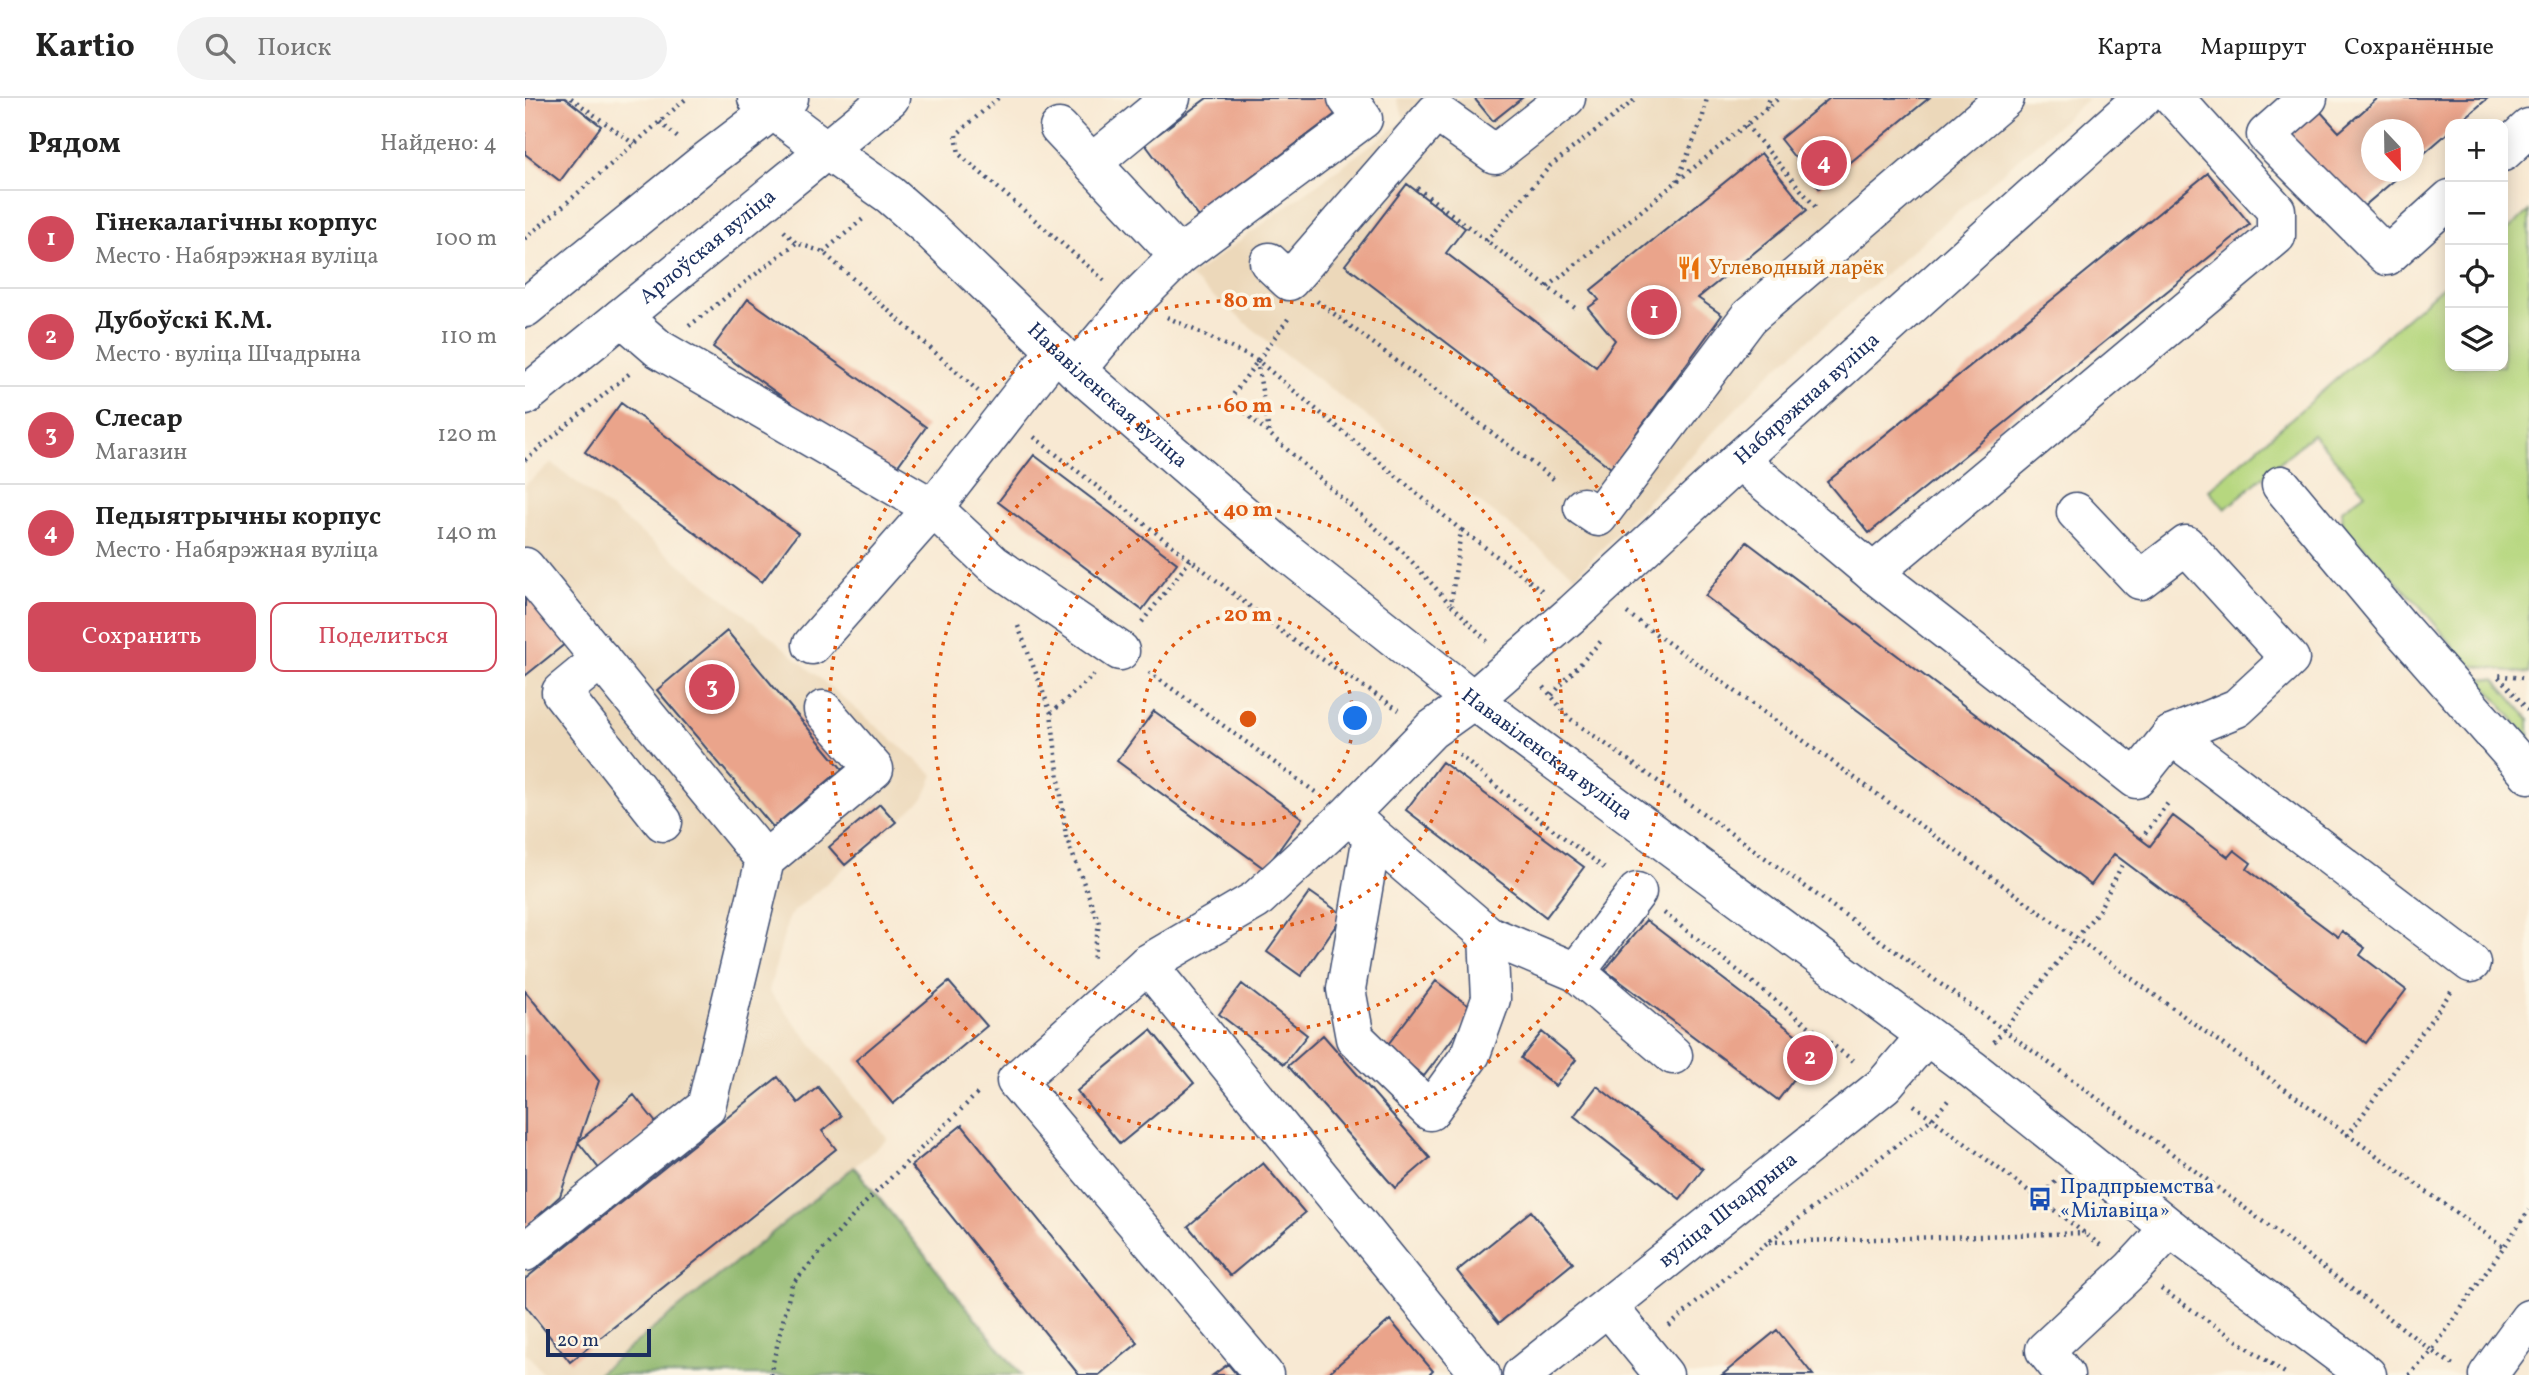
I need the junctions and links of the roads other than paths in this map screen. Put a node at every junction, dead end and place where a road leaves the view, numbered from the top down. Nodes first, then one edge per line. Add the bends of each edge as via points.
1 (890, 98) edge
2 (1171, 98) edge
3 (1347, 98) edge
4 (1566, 98) edge
5 (2004, 98) edge
6 (2142, 98) edge
7 (2174, 98) edge
8 (2308, 98) edge
9 (773, 102) edge
10 (1059, 128) dead end
11 (2529, 128) edge
12 (2508, 147) edge
13 (826, 150) junction
14 (1092, 163) junction
15 (2445, 204) edge
16 (1179, 256) junction
17 (1269, 262) dead end
18 (525, 308) edge
19 (622, 317) junction
20 (1066, 360) junction
21 (525, 396) edge
22 (1738, 460) junction
23 (2281, 485) dead end
24 (1570, 495) road end
25 (933, 508) junction
26 (2076, 512) dead end
27 (525, 567) edge
28 (1873, 573) junction
29 (813, 645) dead end
30 (1120, 651) road end
31 (601, 659) junction
32 (1473, 700) junction
33 (823, 710) dead end
34 (2171, 734) junction
35 (2529, 774) edge
36 (663, 822) dead end
37 (1360, 825) junction
38 (765, 860) junction
39 (1637, 892) road end
40 (1488, 935) junction
41 (2472, 963) road end
42 (1147, 964) junction
43 (1576, 972) junction
44 (1926, 1036) junction
45 (1673, 1055) dead end
46 (2170, 1228) junction
47 (525, 1252) edge
48 (1609, 1308) junction
49 (2529, 1319) edge
50 (1653, 1362) edge
51 (2473, 1372) edge
52 (1264, 1375) edge
53 (1481, 1375) edge
54 (1522, 1375) edge
55 (2065, 1375) edge
56 (2367, 1375) edge

1 - 13 street, Арлоўская вуліца
2 - 14 street
3 - 16 street via 1363,119
4 - 17 street via 1495,154 1436,112 1289,281
5 - 24 street via 1749,317 1598,517
6 - 22 street, Набярэжная вуліца
7 - 28 street via 2276,210 2276,236
8 - 15 street via 2266,135 2387,256
9 - 13 street, Нававіленская вуліца
9 - 18 street
10 - 14 street
11 - 12 street
13 - 19 street, Арлоўская вуліца
13 - 20 street, Нававіленская вуліца via 927,227
14 - 16 street
16 - 20 street
19 - 21 street, Арлоўская вуліца
19 - 25 street via 659,349
20 - 25 street via 1005,415
20 - 32 street, Нававіленская вуліца via 1284,550
22 - 28 street
22 - 32 street, Набярэжная вуліца
23 - 35 street
25 - 29 street
25 - 30 street via 993,564
26 - 34 street via 2140,580 2186,545 2290,659 2237,708
27 - 31 street
28 - 34 street via 2136,779
31 - 36 street via 561,692
31 - 38 street
32 - 37 street, Набярэжная вуліца via 1431,730
32 - 44 street, Нававіленская вуліца
33 - 38 street via 874,769
34 - 41 street
37 - 40 street
37 - 40 street via 1346,989 1356,1038 1430,1111 1471,1054 1491,999
37 - 42 street, Набярэжная вуліца via 1257,900
38 - 47 street via 706,1107
39 - 43 street
40 - 43 street
42 - 52 street, Набярэжная вуліца via 1016,1081
42 - 53 street
43 - 45 street
44 - 46 street, Нававіленская вуліца
44 - 48 street, вуліца Шчадрына via 1884,1085
46 - 55 street via 2045,1350
46 - 56 street, Нававіленская вуліца
48 - 50 street
48 - 54 street, вуліца Шчадрына
49 - 51 street

